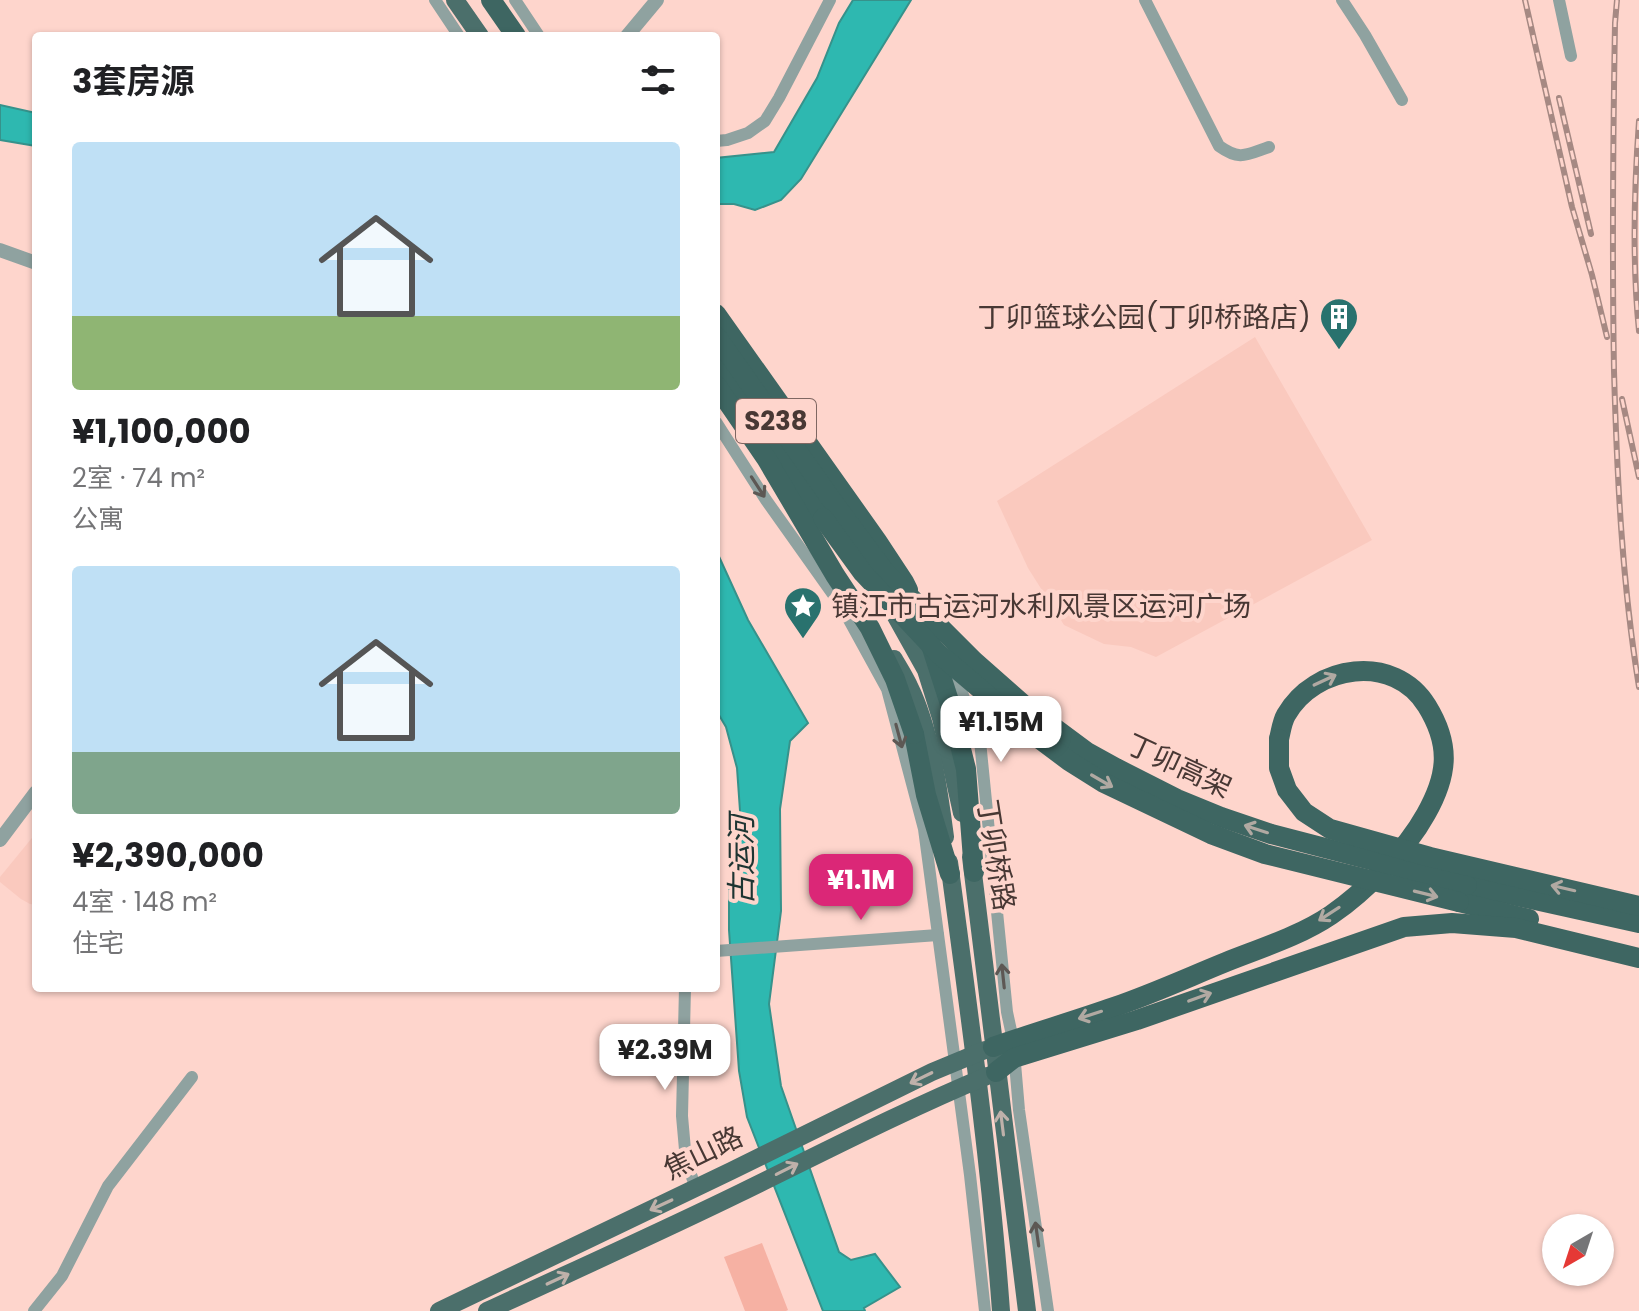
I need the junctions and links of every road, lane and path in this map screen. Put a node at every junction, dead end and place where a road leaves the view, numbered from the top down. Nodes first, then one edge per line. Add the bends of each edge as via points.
1 (435, 0) edge
2 (455, 0) edge
3 (475, 0) edge
4 (491, 0) edge
5 (500, 0) edge
6 (515, 0) edge
7 (657, 0) edge
8 (830, 0) edge
9 (1145, 0) edge
10 (1342, 0) edge
11 (1559, 0) edge
12 (456, 32) edge
13 (477, 32) edge
14 (496, 32) edge
15 (513, 32) edge
16 (520, 32) edge
17 (536, 32) edge
18 (630, 32) edge
19 (1571, 56) dead end
20 (1402, 100) dead end
21 (720, 141) edge
22 (1269, 147) dead end
23 (0, 250) edge
24 (32, 262) edge
25 (720, 310) edge
26 (720, 320) edge
27 (720, 330) edge
28 (720, 342) edge
29 (720, 365) edge
30 (720, 391) edge
31 (720, 401) edge
32 (720, 428) edge
33 (829, 512) junction
34 (32, 797) edge
35 (0, 840) edge
36 (974, 872) junction
37 (950, 874) junction
38 (1463, 894) junction
39 (1639, 906) edge
40 (1639, 923) edge
41 (938, 935) junction
42 (1639, 945) edge
43 (720, 951) edge
44 (1639, 958) edge
45 (685, 992) edge
46 (998, 1050) junction
47 (955, 1062) junction
48 (987, 1076) junction
49 (192, 1077) dead end
50 (958, 1088) junction
51 (696, 1188) junction
52 (34, 1311) edge
53 (439, 1311) edge
54 (487, 1311) edge
55 (985, 1311) edge
56 (1001, 1311) edge
57 (1027, 1311) edge
58 (1048, 1311) edge

1 - 12 street
2 - 13 main road
3 - 14 highway
4 - 15 highway
5 - 16 main road
6 - 17 street
7 - 18 street
8 - 21 street via 765,121 748,133
9 - 22 street via 1219,146 1244,156
10 - 20 street
11 - 19 street
23 - 24 street
46 -> 25 street via 1007,1012 980,741 935,622 880,532
26 - 36 highway, bridge via 904,582 931,645 966,769
27 - 36 main road, 丁卯桥路 / S238 via 926,670 945,731
28 - 33 highway, 丁卯高架 / S238, bridge
29 - 33 highway, 丁卯高架 / S238
30 - 37 highway, bridge via 870,628 895,679
31 - 37 main road, 丁卯桥路 / S238 via 864,607 911,688 937,782
32 -> 41 street via 842,607 887,689 924,829
33 - 38 highway, 丁卯高架, bridge via 947,636 1025,706 1087,752 1221,817
34 - 35 street
36 - 46 main road, 丁卯桥路 / S238
37 - 46 main road, 丁卯桥路 / S238
38 - 40 highway
38 - 42 highway
39 -> 46 highway, bridge via 1430,857 1330,829 1304,812 1279,768 1279,739 1284,718 1297,700 1335,675 1380,672 1403,683 1422,698 1444,746 1444,772 1436,796 1411,837 1391,862 1331,915 1295,934
41 - 43 street
41 - 47 street
46 -> 44 highway via 1137,1020 1404,927 1452,923 1516,928
45 - 51 street via 682,1116 686,1161
46 - 47 main road, 焦山路
46 - 48 highway
46 - 48 main road, 丁卯桥路 / S238
58 -> 46 street via 1019,1110
47 - 50 street
47 -> 51 main road, 焦山路
48 - 50 main road, 焦山路
48 - 56 main road, 丁卯桥路 / S238
57 -> 48 main road, 丁卯桥路 / S238
49 - 52 street via 108,1186 62,1276
54 -> 50 main road, 焦山路
50 - 55 street
51 -> 53 main road, 焦山路

